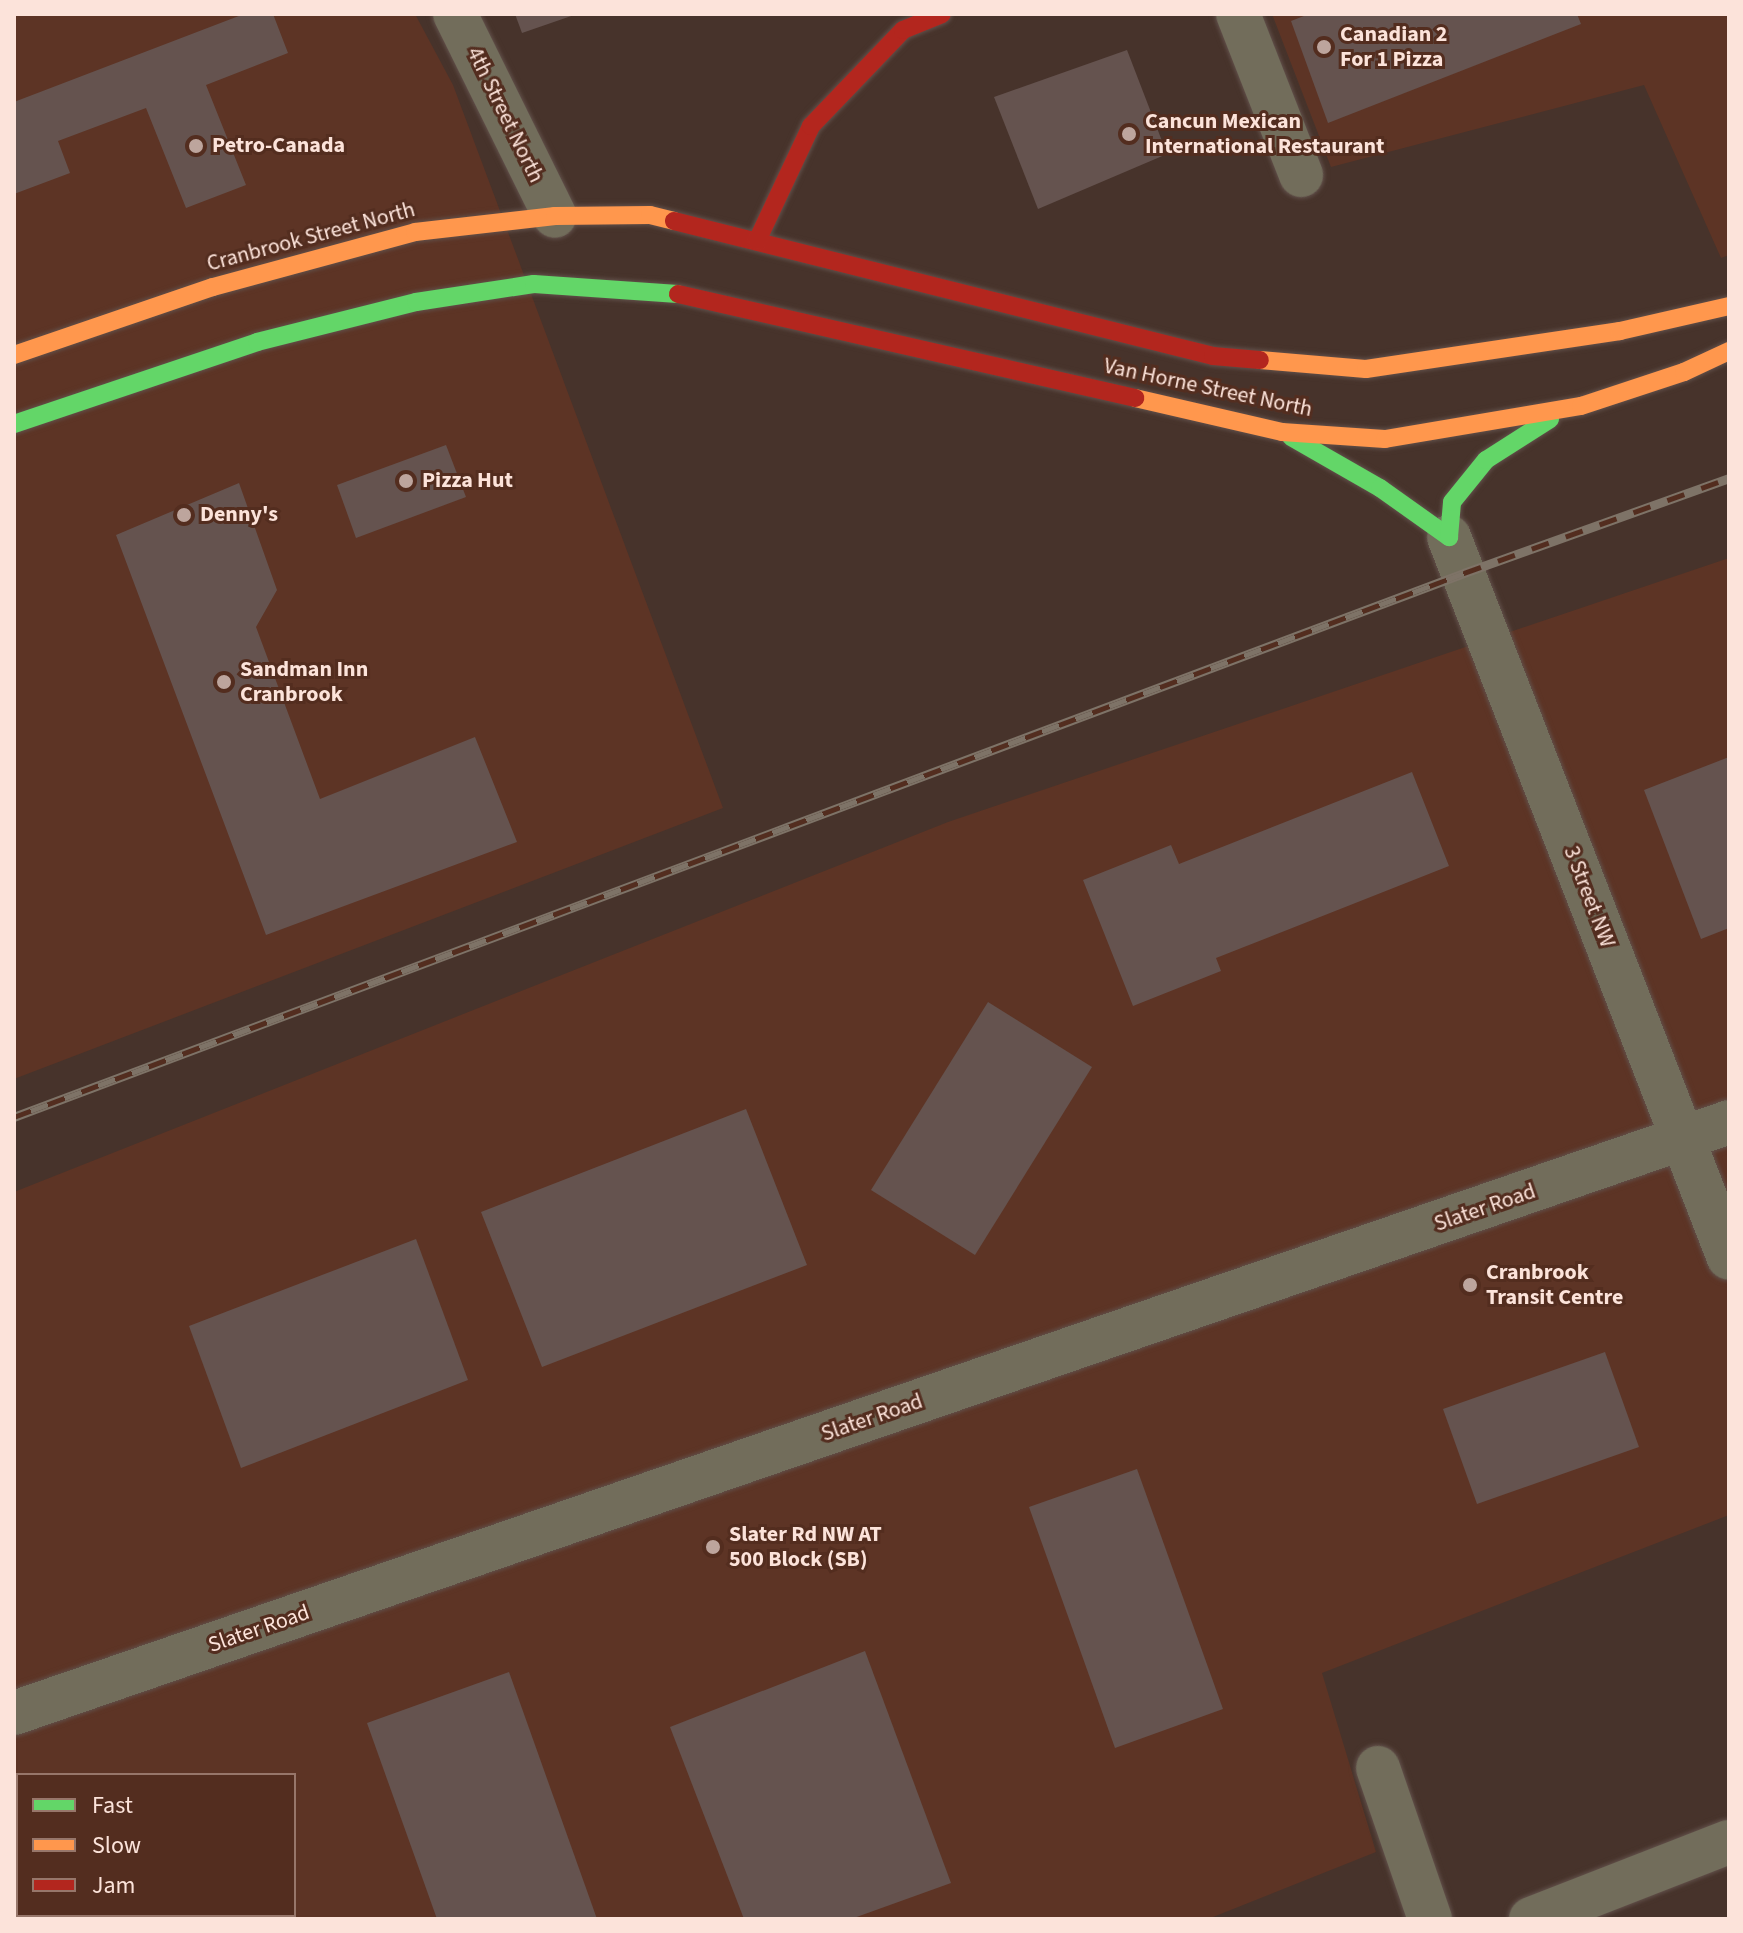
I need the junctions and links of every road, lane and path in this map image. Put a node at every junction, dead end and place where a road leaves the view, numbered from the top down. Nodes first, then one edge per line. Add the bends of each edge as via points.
1 (455, 14) edge
2 (942, 14) edge
3 (1238, 14) edge
4 (1301, 175) dead end
5 (555, 216) junction
6 (757, 241) junction
7 (742, 264) dead end
8 (719, 280) dead end
9 (674, 293) junction
10 (1729, 306) edge
11 (1729, 351) edge
12 (14, 355) edge
13 (1567, 408) junction
14 (14, 424) edge
15 (1282, 432) junction
16 (1449, 537) junction
17 (1729, 1122) edge
18 (1683, 1139) junction
19 (1729, 1258) edge
20 (14, 1713) edge
21 (1378, 1768) dead end
22 (1729, 1842) edge
23 (1430, 1919) edge
24 (1531, 1919) edge

1 - 5 street, 4th Street North
2 - 6 main road via 903,30 811,126
3 - 4 street
5 - 6 main road, Cranbrook Street North via 650,215
5 - 12 main road, Cranbrook Street North via 415,232 213,287
6 - 7 main road
6 - 10 main road, Van Horne Street North via 1213,356 1366,369 1620,331
8 - 9 main road
9 - 14 main road via 534,284 416,302 257,342
9 - 15 main road, Van Horne Street North
11 - 13 main road, Van Horne Street North via 1684,372
13 - 15 main road, Van Horne Street North via 1385,439
13 - 16 main road via 1486,460 1452,502
15 - 16 main road via 1380,488
16 - 18 street, 3 Street NW
17 - 18 street, Slater Road
18 - 19 street, 3 Street NW
18 - 20 street, Slater Road
21 - 23 street
22 - 24 street

